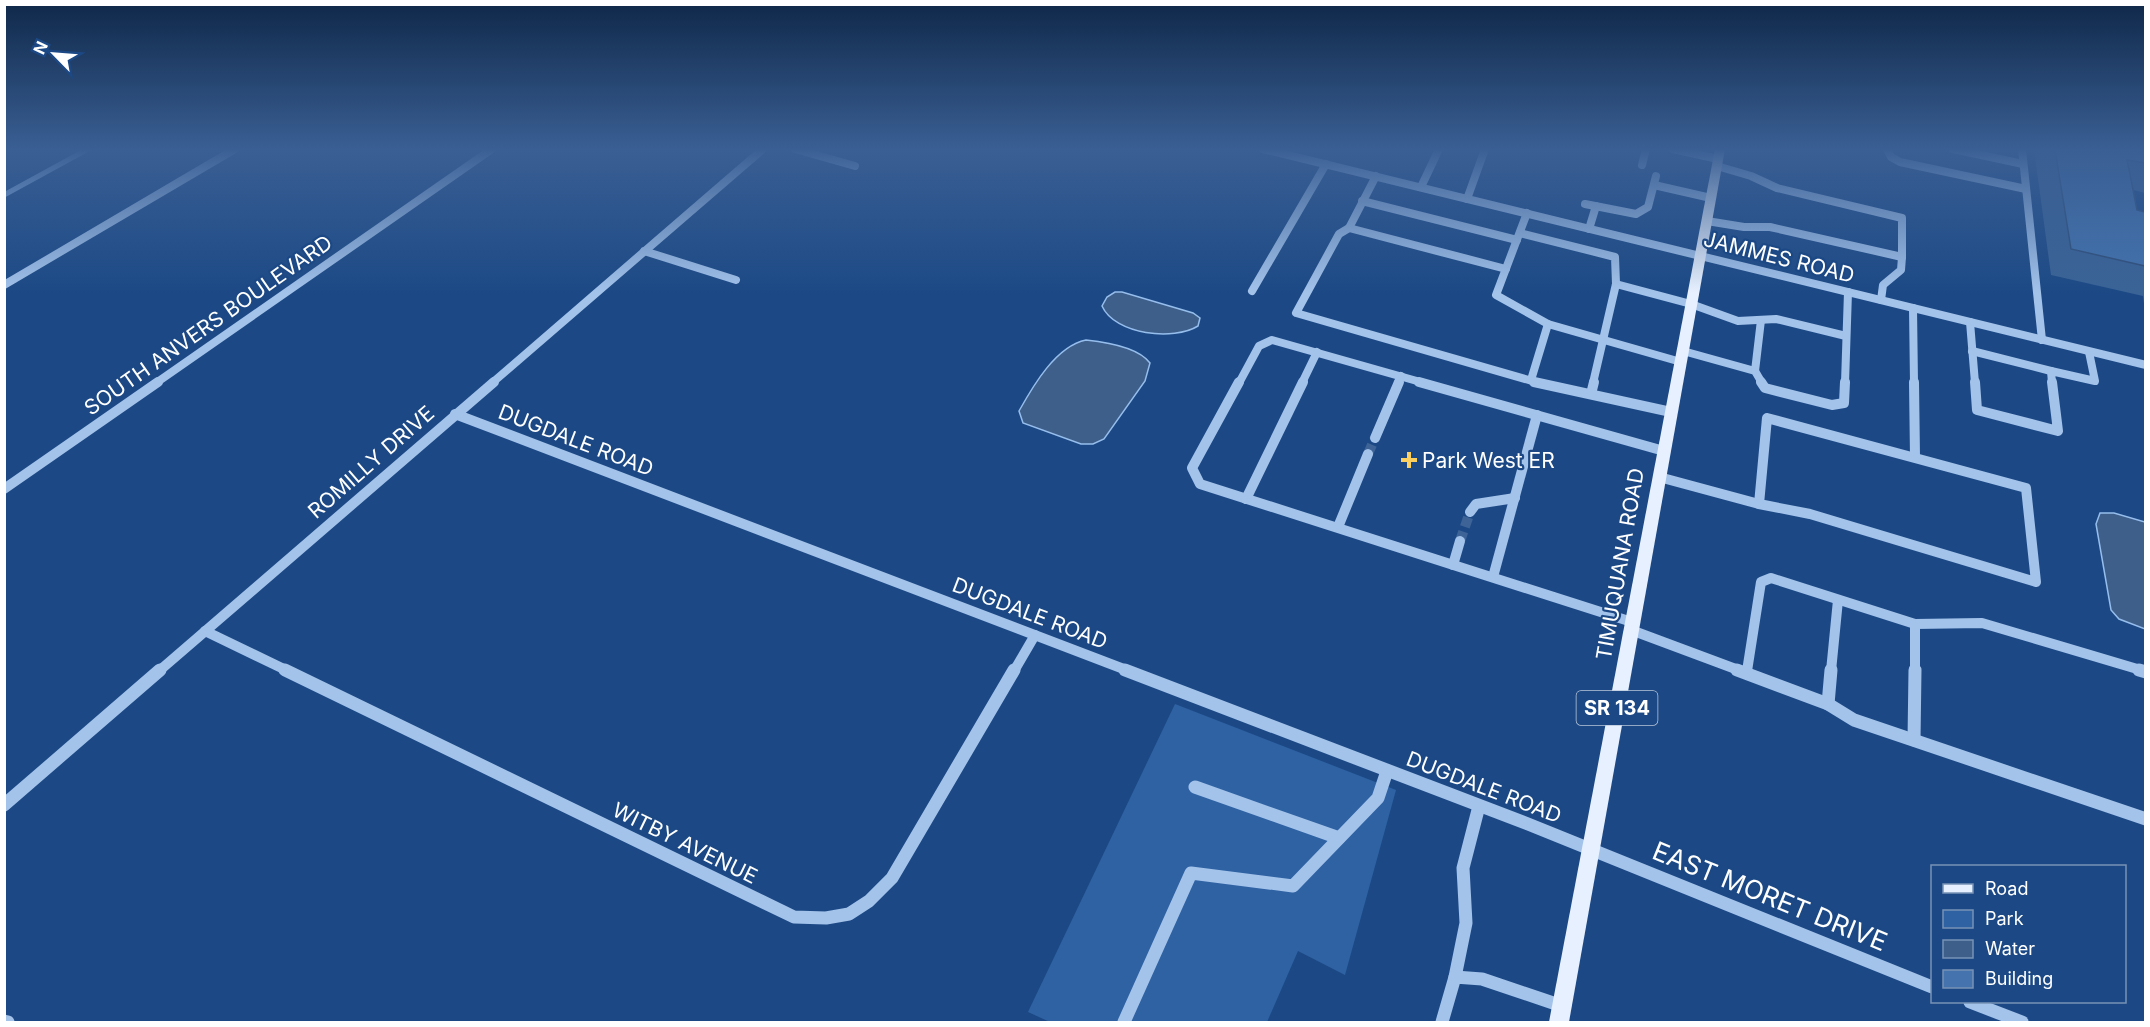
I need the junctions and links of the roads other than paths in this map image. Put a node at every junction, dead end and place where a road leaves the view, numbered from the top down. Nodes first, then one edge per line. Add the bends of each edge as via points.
1 (154, 197) edge
2 (423, 197) edge
3 (707, 197) edge
4 (1307, 197) edge
5 (1364, 197) edge
6 (1458, 197) edge
7 (1651, 197) edge
8 (1707, 197) edge
9 (1812, 197) edge
10 (2027, 197) edge
11 (1711, 198) joint
12 (1467, 199) joint
13 (1362, 201) junction
14 (1585, 204) dead end
15 (1596, 206) junction
16 (1527, 213) junction
17 (1707, 220) junction
18 (1349, 228) junction
19 (1581, 235) junction
20 (1518, 236) junction
21 (644, 251) junction
22 (1700, 256) junction
23 (1902, 257) junction
24 (1506, 269) junction
25 (736, 280) dead end
26 (1616, 284) junction
27 (4, 285) edge
28 (1252, 291) dead end
29 (1848, 292) junction
30 (1881, 300) junction
31 (1691, 304) junction
32 (1913, 308) junction
33 (1761, 320) junction
34 (1970, 322) junction
35 (1548, 324) junction
36 (1846, 336) junction
37 (1603, 339) junction
38 (2042, 340) junction
39 (1972, 351) junction
40 (1317, 352) junction
41 (2089, 352) junction
42 (1682, 357) junction
43 (2145, 365) edge
44 (2051, 370) junction
45 (1755, 371) junction
46 (1401, 376) junction
47 (1531, 380) junction
48 (1591, 394) junction
49 (1671, 412) junction
50 (455, 414) junction
51 (1537, 415) junction
52 (1375, 438) tunnel mouth
53 (1664, 451) junction
54 (1368, 454) tunnel mouth
55 (1915, 457) junction
56 (1659, 477) junction
57 (4, 489) edge
58 (1246, 498) junction
59 (1515, 498) junction
60 (1759, 504) junction
61 (1470, 512) dead end
62 (1338, 527) junction
63 (1460, 541) tunnel mouth
64 (1453, 565) junction
65 (1493, 577) junction
66 (1838, 600) junction
67 (1915, 624) junction
68 (1632, 626) junction
69 (205, 631) junction
70 (1035, 635) junction
71 (1747, 672) junction
72 (2145, 672) edge
73 (1828, 704) junction
74 (1914, 740) junction
75 (1387, 771) junction
76 (1195, 787) dead end
77 (4, 805) edge
78 (1479, 806) junction
79 (2145, 819) edge
80 (1339, 838) junction
81 (1590, 849) junction
82 (1455, 977) junction
83 (1931, 987) edge
84 (1972, 1003) edge
85 (1560, 1014) edge
86 (1124, 1023) edge
87 (1442, 1023) edge
88 (2022, 1023) edge

1 - 27 street
2 - 57 street, SOUTH ANVERS BOULEVARD
3 - 21 street, ROMILLY DRIVE
4 - 28 street
5 - 13 street
6 - 12 street, JAMMES ROAD
7 - 15 street via 1648,207 1636,214
8 - 11 street
9 - 23 street via 1902,218
10 - 38 street
11 - 17 main road, TIMUQUANA ROAD / SR 134
12 - 16 street, JAMMES ROAD
13 - 18 street
13 - 20 street
14 - 15 street
15 - 19 street
16 - 19 street, JAMMES ROAD
16 - 20 street
17 - 22 main road, TIMUQUANA ROAD / SR 134
17 - 23 street via 1770,227
18 - 24 street
18 - 47 street via 1339,234 1296,313
19 - 20 street
19 - 22 street, JAMMES ROAD
19 - 26 street via 1615,257
20 - 24 street
21 - 25 street
21 - 50 street, ROMILLY DRIVE
22 - 29 street, JAMMES ROAD
22 - 31 main road, TIMUQUANA ROAD / SR 134
23 - 30 street via 1901,270 1883,285
24 - 35 street via 1496,295
26 - 31 street
26 - 37 street
29 - 30 street, JAMMES ROAD
29 - 36 street
30 - 32 street, JAMMES ROAD
31 - 33 street via 1738,321
31 - 42 main road, TIMUQUANA ROAD / SR 134
32 - 34 street, JAMMES ROAD
32 - 55 street
33 - 36 street via 1776,319
33 - 45 street
34 - 38 street, JAMMES ROAD
34 - 39 street
35 - 37 street
35 - 47 street
36 - 45 street via 1844,403 1832,405 1766,388
37 - 42 street
37 - 48 street
38 - 41 street, JAMMES ROAD
39 - 44 street
39 - 44 street via 1977,410 2058,431
40 - 46 street
40 - 58 street
40 - 58 street via 1272,340 1259,346 1192,468 1200,484
41 - 43 street, JAMMES ROAD
41 - 44 street via 2095,381
42 - 45 street
42 - 49 main road, TIMUQUANA ROAD / SR 134
46 - 51 street
46 - 52 street
47 - 48 street
48 - 49 street
49 - 53 main road, TIMUQUANA ROAD / SR 134
50 - 69 street, ROMILLY DRIVE
50 - 70 street, DUGDALE ROAD
51 - 53 street
51 - 59 street
53 - 56 main road, TIMUQUANA ROAD / SR 134
54 - 62 street
55 - 60 street via 1767,418
55 - 60 street via 2026,488 2036,582 1810,514
56 - 60 street
56 - 68 main road, TIMUQUANA ROAD / SR 134
58 - 62 street
59 - 61 street via 1476,504
59 - 65 street
62 - 64 street
63 - 64 street
64 - 65 street
65 - 68 street
66 - 67 street
66 - 71 street via 1771,578 1761,582
66 - 73 street
67 - 72 street via 1982,623
67 - 74 street
68 - 71 street
68 - 81 main road, TIMUQUANA ROAD / SR 134
69 - 70 street, WITBY AVENUE via 794,917 825,920 853,914 892,878
69 - 77 street, ROMILLY DRIVE
70 - 75 street, DUGDALE ROAD
71 - 73 street
73 - 74 street via 1854,720
74 - 79 street
75 - 78 street, DUGDALE ROAD
75 - 80 street via 1378,798
76 - 80 street
78 - 81 street, DUGDALE ROAD
78 - 82 street via 1463,868 1466,923
80 - 86 street via 1293,886 1191,873
81 - 83 street, EAST MORET DRIVE
81 - 85 main road, TIMUQUANA ROAD / SR 134
82 - 85 street via 1482,979
82 - 87 street
84 - 88 street

